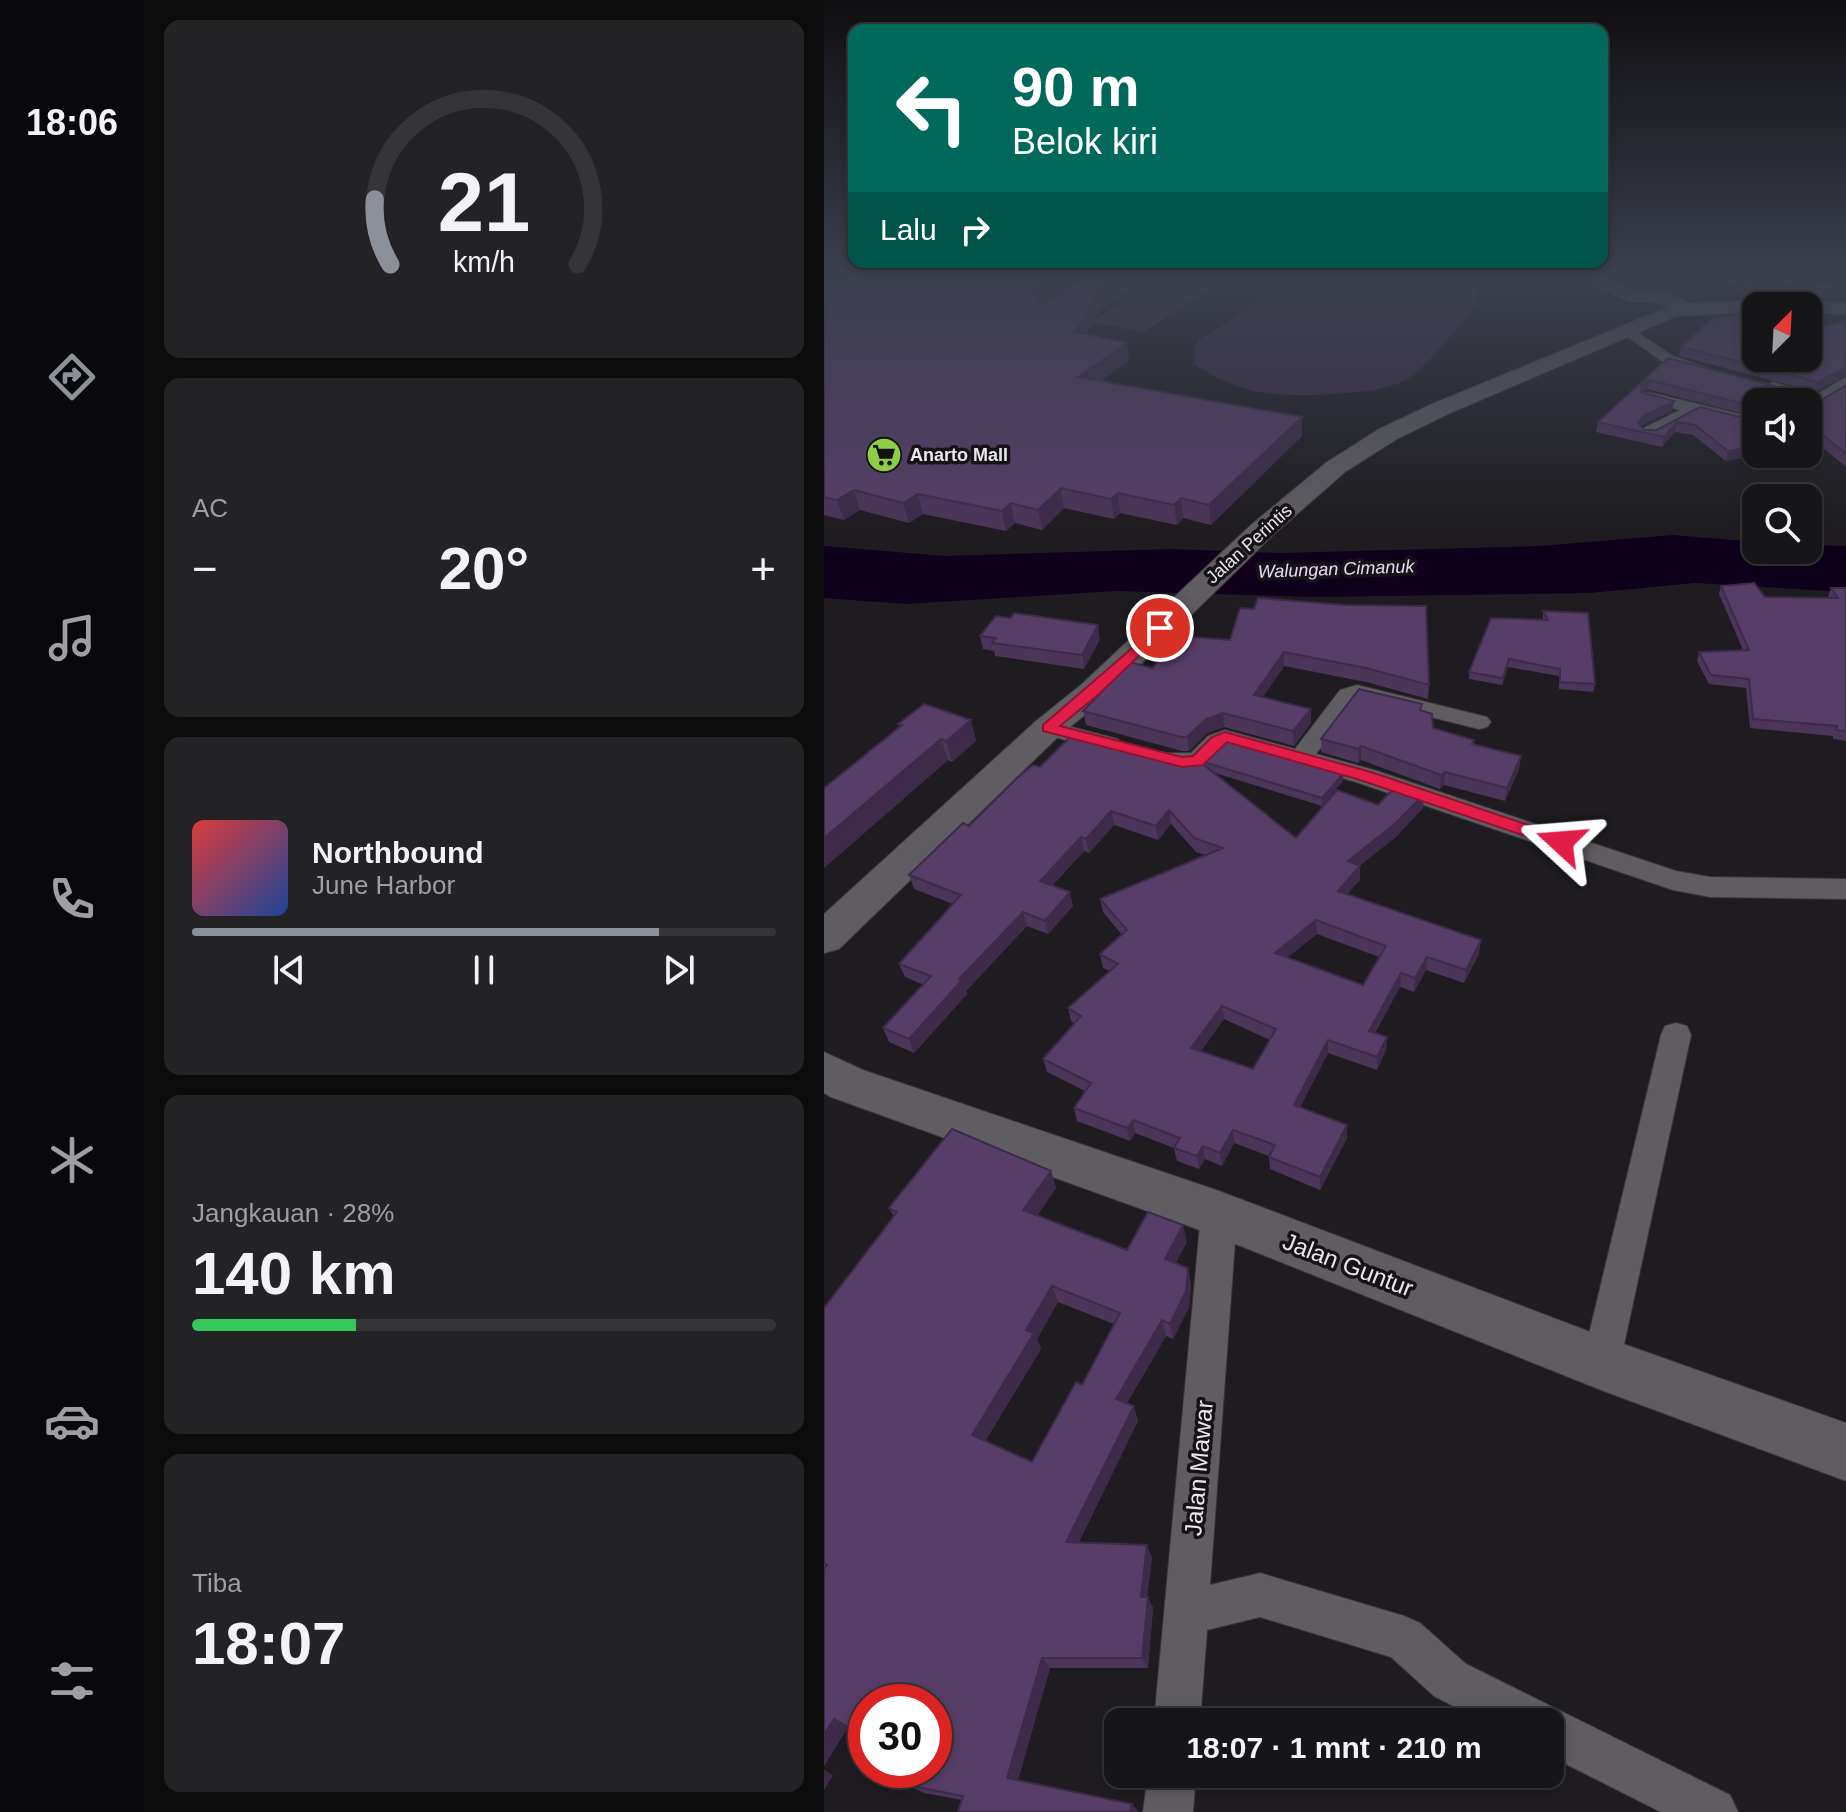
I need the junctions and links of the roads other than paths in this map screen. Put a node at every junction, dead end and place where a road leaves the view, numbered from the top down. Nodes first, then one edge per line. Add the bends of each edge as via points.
1 (1541, 360) edge
2 (1670, 360) edge
3 (1723, 374) edge
4 (1846, 382) edge
5 (1762, 384) edge
6 (1772, 388) edge
7 (1648, 397) edge
8 (1822, 398) edge
9 (1694, 409) junction
10 (1742, 420) edge
11 (1648, 433) edge
12 (1479, 722) dead end
13 (1048, 728) junction
14 (1301, 758) junction
15 (1846, 889) edge
16 (824, 938) edge
17 (1676, 1035) dead end
18 (832, 1079) edge
19 (1219, 1214) junction
20 (1601, 1363) junction
21 (1846, 1452) edge
22 (1187, 1613) junction
23 (1178, 1708) edge
24 (1505, 1708) edge
25 (1564, 1738) edge
26 (1171, 1788) edge
27 (1168, 1812) edge
28 (1713, 1812) edge

1 - 13 street, Jalan Perintis via 1388,434 1336,467
2 - 3 street
4 - 8 street
5 - 6 street
7 - 9 street
9 - 10 street
9 - 11 street
12 - 14 street via 1357,692 1348,695
13 - 14 street via 1182,762 1197,761 1225,737
13 - 16 street, Jalan Perintis
14 - 15 street via 1673,880 1710,887
17 - 20 street
18 - 19 street, Jalan Guntur
19 - 20 street, Jalan Guntur
19 - 22 street, Jalan Mawar
20 - 21 street, Jalan Guntur
22 - 23 street, Jalan Mawar
22 - 24 street via 1260,1595 1404,1639 1450,1680
25 - 28 street
26 - 27 street

